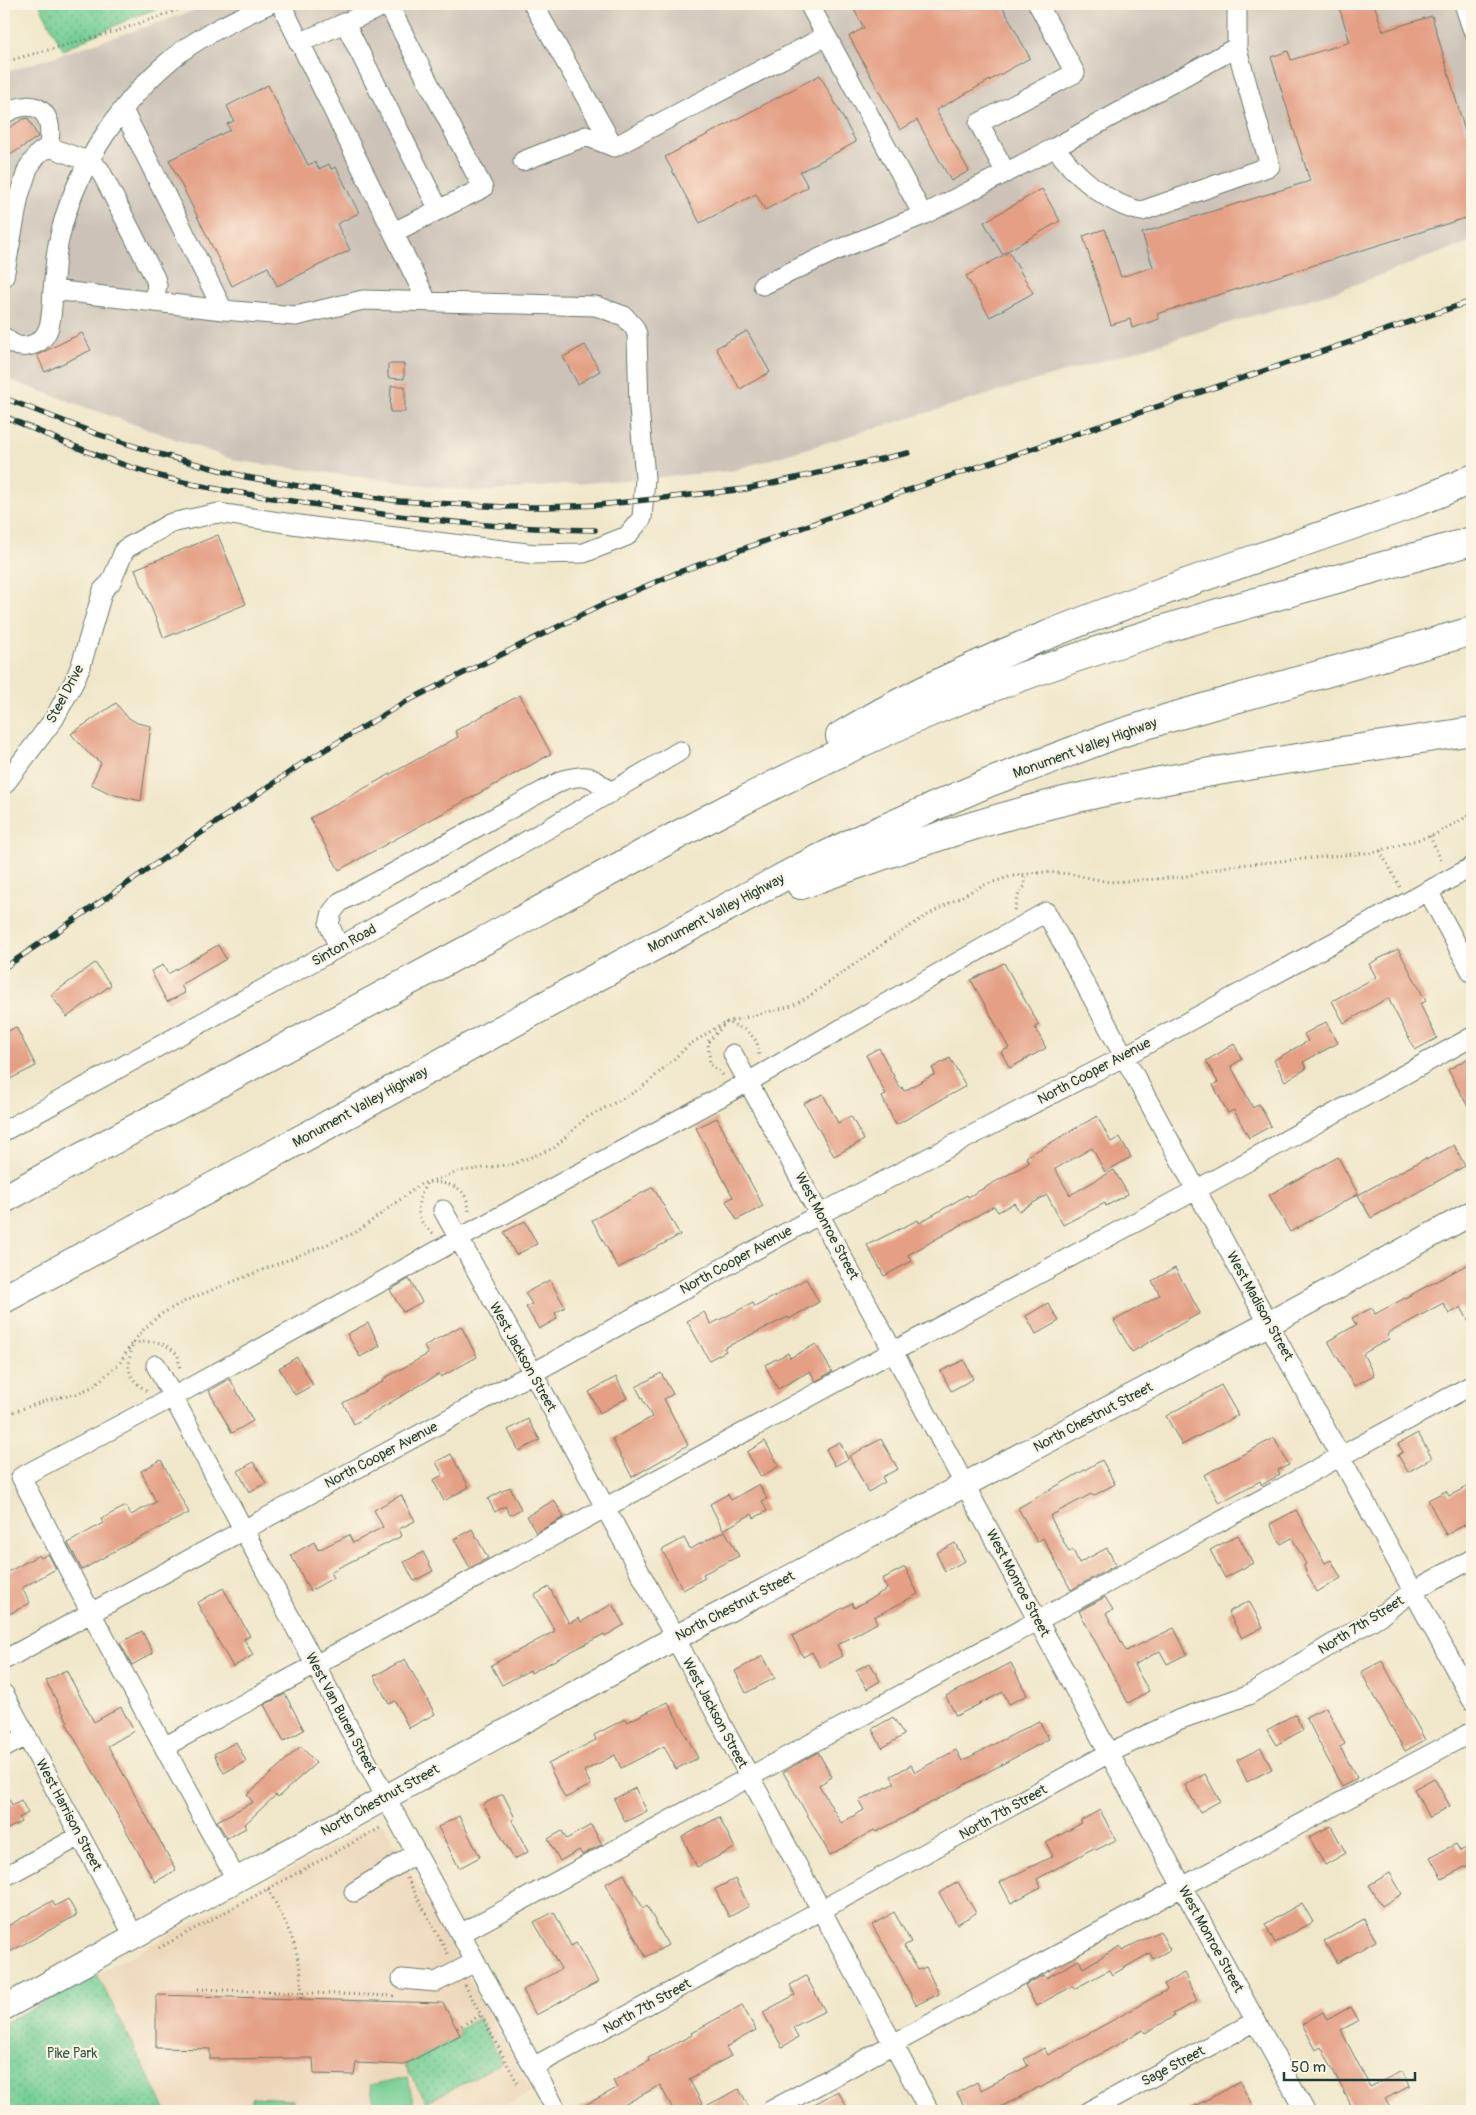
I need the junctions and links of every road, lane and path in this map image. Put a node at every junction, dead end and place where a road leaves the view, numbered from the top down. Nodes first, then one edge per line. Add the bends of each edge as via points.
1 (195, 4) edge
2 (269, 4) edge
3 (281, 4) edge
4 (533, 4) edge
5 (809, 4) edge
6 (1038, 4) edge
7 (1237, 4) edge
8 (1464, 4) edge
9 (345, 23) junction
10 (1472, 28) edge
11 (826, 36) junction
12 (299, 43) junction
13 (1237, 47) junction
14 (4, 62) edge
15 (123, 110) junction
16 (4, 114) edge
17 (614, 146) junction
18 (1056, 147) junction
19 (48, 148) junction
20 (523, 161) dead end
21 (90, 162) junction
22 (1006, 173) junction
23 (439, 210) junction
24 (923, 214) junction
25 (394, 232) junction
26 (4, 277) edge
27 (763, 285) dead end
28 (53, 290) junction
29 (428, 301) junction
30 (154, 302) junction
31 (222, 310) junction
32 (4, 336) edge
33 (1472, 479) edge
34 (1472, 541) edge
35 (1472, 631) edge
36 (1472, 731) edge
37 (680, 751) dead end
38 (4, 785) edge
39 (611, 793) junction
40 (720, 811) junction
41 (1430, 836) dead end
42 (1380, 851) dead end
43 (1472, 866) edge
44 (1024, 875) dead end
45 (1449, 879) junction
46 (1428, 891) junction
47 (1408, 902) junction
48 (1017, 928) junction
49 (667, 939) junction
50 (339, 948) junction
51 (1472, 973) edge
52 (1472, 1037) edge
53 (733, 1054) dead end
54 (1123, 1057) junction
55 (748, 1082) junction
56 (4, 1131) edge
57 (1196, 1190) junction
58 (4, 1199) edge
59 (443, 1210) dead end
60 (1472, 1213) edge
61 (820, 1214) junction
62 (458, 1239) junction
63 (4, 1299) edge
64 (1270, 1323) junction
65 (894, 1351) junction
66 (156, 1365) dead end
67 (533, 1373) junction
68 (1472, 1385) edge
69 (173, 1397) junction
70 (1342, 1458) junction
71 (966, 1484) junction
72 (606, 1508) junction
73 (244, 1530) junction
74 (1472, 1559) edge
75 (1413, 1591) junction
76 (91, 1613) junction
77 (1038, 1620) junction
78 (676, 1638) junction
79 (4, 1660) edge
80 (316, 1664) junction
81 (4, 1694) edge
82 (1472, 1700) edge
83 (1472, 1732) edge
84 (26, 1736) junction
85 (164, 1747) junction
86 (4, 1748) edge
87 (1109, 1754) junction
88 (749, 1777) junction
89 (385, 1796) junction
90 (380, 1828) dead end
91 (80, 1836) junction
92 (416, 1853) junction
93 (4, 1877) edge
94 (236, 1879) junction
95 (1182, 1886) junction
96 (354, 1892) dead end
97 (821, 1911) junction
98 (460, 1934) junction
99 (134, 1936) junction
100 (475, 1962) junction
101 (465, 1986) dead end
102 (400, 1988) joint
103 (198, 1989) dead end
104 (459, 1990) dead end
105 (302, 1993) junction
106 (301, 1999) dead end
107 (4, 2008) edge
108 (481, 2015) dead end
109 (1256, 2021) junction
110 (457, 2028) dead end
111 (892, 2044) junction
112 (533, 2068) junction
113 (557, 2111) edge
114 (770, 2111) edge
115 (929, 2111) edge
116 (1089, 2111) edge
117 (1305, 2111) edge

1 - 14 path via 117,31
2 - 15 street via 181,52 142,87
3 - 12 street
4 - 17 street
5 - 11 street
6 - 22 street via 1075,73 979,123
7 - 13 street
8 - 10 street
9 - 12 street
9 - 23 street
9 - 23 street via 388,4 483,188
11 - 17 street
11 - 24 street
12 - 25 street
13 - 18 street
13 - 18 street via 1270,166 1142,211 1124,206 1078,176
15 - 21 street
15 - 31 street
16 - 19 street via 27,105 40,110 51,130
17 - 20 street via 586,136
18 - 22 street
19 - 21 street
19 - 26 street via 38,154 28,168 19,196
21 - 28 street via 63,226
21 - 30 street via 104,176 155,278
22 - 24 street
23 - 25 street
24 - 27 street
25 - 29 street
28 - 30 street, Steel Drive
28 - 32 street via 50,325 43,339 25,347 16,346
29 - 31 street, Steel Drive via 363,300 296,316
29 - 38 street, Steel Drive via 596,306 609,309 630,321 637,334 645,478 642,518 627,536 584,553 535,554 218,513 171,523 125,549 111,582 103,590 82,665 74,682 54,719
30 - 31 street, Steel Drive
33 - 40 highway via 1011,649 881,712
34 - 40 highway via 1132,638 1045,667 872,738
35 - 49 highway, Monument Valley Highway via 1165,719 1059,755 855,841
36 - 49 highway via 1152,783 1015,813 833,873
37 - 39 street, Sinton Road
39 - 50 street, Sinton Road
39 - 50 street via 592,777 563,780 340,902 332,912 329,924
40 - 58 highway
41 - 45 path
42 - 47 path
43 - 45 street, North Cooper Avenue
44 - 48 path via 1025,886 1019,892 1014,916
45 - 46 street, North Cooper Avenue
46 - 47 street, North Cooper Avenue
46 - 51 street
47 - 54 street, North Cooper Avenue
48 - 54 street, West Madison Street via 1046,912
48 - 55 street
49 - 63 highway, Monument Valley Highway
50 - 56 street, Sinton Road
52 - 57 street
53 - 55 street, West Monroe Street
54 - 57 street, West Madison Street
54 - 61 street, North Cooper Avenue
55 - 61 street, West Monroe Street
55 - 62 street
57 - 64 street, West Madison Street
57 - 65 street
59 - 62 street, West Jackson Street
60 - 64 main road, North Chestnut Street
61 - 65 street, West Monroe Street
61 - 67 street, North Cooper Avenue
62 - 67 street, West Jackson Street
62 - 69 street
64 - 70 street, West Madison Street
64 - 71 main road, North Chestnut Street
65 - 71 street, West Monroe Street
65 - 72 street
66 - 69 street, West Van Buren Street
67 - 72 street, West Jackson Street
67 - 73 street, North Cooper Avenue
68 - 70 street
69 - 73 street, West Van Buren Street
69 - 76 street via 21,1477
70 - 75 street, West Madison Street
70 - 77 street
71 - 77 street, West Monroe Street
71 - 78 main road, North Chestnut Street
72 - 78 street, West Jackson Street
72 - 80 street
73 - 76 street, North Cooper Avenue
73 - 80 street, West Van Buren Street
74 - 75 street, North 7th Street
75 - 82 street, West Madison Street
75 - 87 street, North 7th Street via 1384,1613 1248,1695 1178,1720
76 - 79 street, North Cooper Avenue
76 - 85 street
77 - 87 street, West Monroe Street
77 - 88 street
78 - 88 street, West Jackson Street
78 - 89 main road, North Chestnut Street
80 - 85 street
80 - 89 street, West Van Buren Street
81 - 84 street, West Harrison Street
83 - 95 street
84 - 86 street
84 - 91 street, West Harrison Street
85 - 94 street
87 - 95 street, West Monroe Street
87 - 97 street, North 7th Street
88 - 97 street, West Jackson Street
88 - 98 street
89 - 92 street, West Van Buren Street
89 - 94 main road, North Chestnut Street
90 - 105 path via 268,1889 293,1938 301,1970
91 - 93 street
91 - 99 street, West Harrison Street
92 - 96 street
92 - 98 street, West Van Buren Street
94 - 99 main road, North Chestnut Street
95 - 109 street, West Monroe Street
95 - 111 street
97 - 111 street, West Jackson Street
97 - 112 street, North 7th Street
98 - 100 street, West Van Buren Street
99 - 107 main road, North Chestnut Street
100 - 102 street via 436,1982
100 - 112 street, West Van Buren Street
101 - 104 path
102 - 105 path
103 - 105 path
105 - 106 path
108 - 110 path
109 - 116 street, Sage Street
109 - 117 street, West Monroe Street
111 - 114 street
111 - 115 street, West Jackson Street
112 - 113 street, West Van Buren Street

